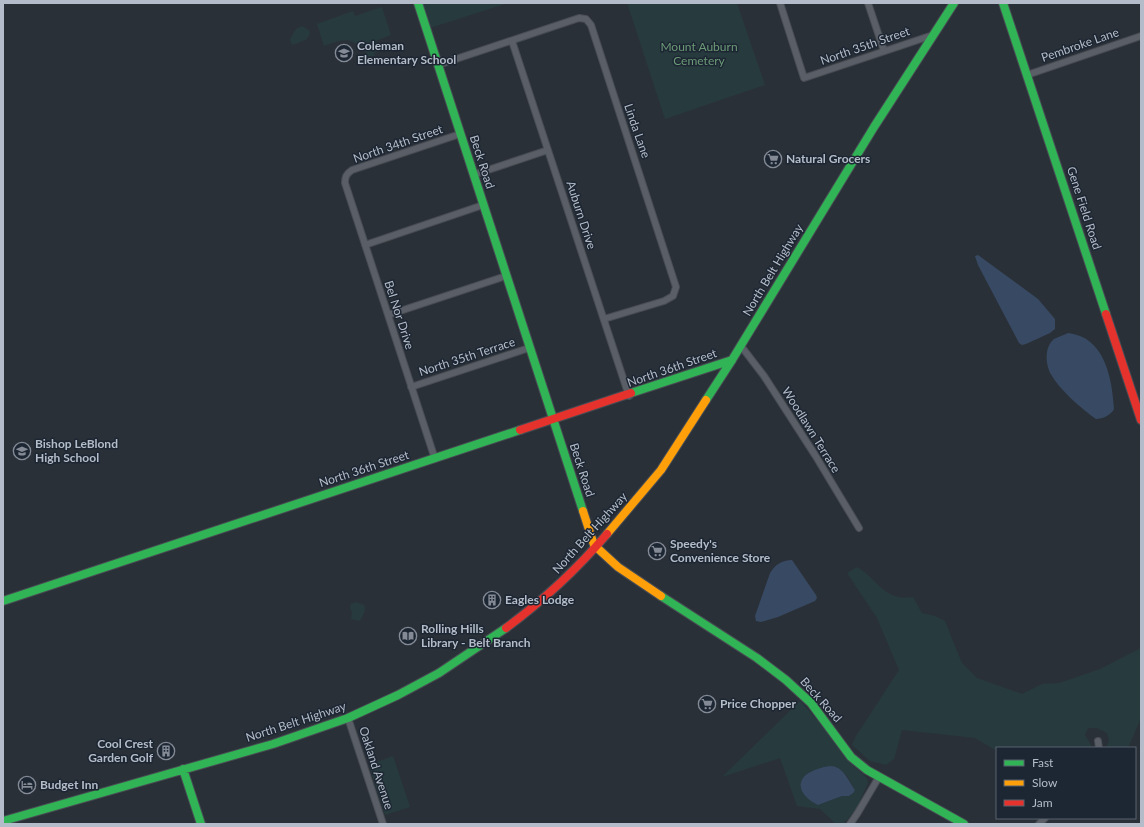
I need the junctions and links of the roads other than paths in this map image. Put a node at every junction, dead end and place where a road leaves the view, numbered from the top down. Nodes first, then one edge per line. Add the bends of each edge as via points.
1 (418, 3) edge
2 (780, 3) edge
3 (868, 3) edge
4 (954, 3) edge
5 (1003, 3) edge
6 (933, 35) junction
7 (1141, 36) edge
8 (512, 41) junction
9 (884, 51) junction
10 (438, 65) junction
11 (1027, 75) junction
12 (460, 134) junction
13 (548, 150) junction
14 (474, 175) junction
15 (345, 178) joint
16 (483, 205) junction
17 (365, 245) junction
18 (506, 276) junction
19 (388, 316) junction
20 (604, 319) junction
21 (741, 346) junction
22 (529, 348) junction
23 (732, 360) junction
24 (411, 387) junction
25 (629, 396) junction
26 (553, 420) junction
27 (1141, 420) edge
28 (434, 459) junction
29 (859, 528) dead end
30 (596, 547) junction
31 (3, 601) edge
32 (348, 718) junction
33 (1098, 741) dead end
34 (1098, 747) edge
35 (183, 769) junction
36 (879, 777) junction
37 (3, 821) edge
38 (201, 824) edge
39 (383, 824) edge
40 (850, 824) edge
41 (964, 824) edge

1 - 10 street, Beck Road
2 - 9 street, North 35th Street via 804,78
3 - 9 street
4 - 6 street, North Belt Highway
5 - 11 street, Gene Field Road
6 - 9 street, North 35th Street
6 - 21 street, North Belt Highway
7 - 11 street, Pembroke Lane
8 - 10 street
8 - 13 street, Auburn Drive
8 - 20 street, Linda Lane via 579,18 591,24 676,286 673,296 664,301
10 - 12 street, Beck Road
11 - 27 street, Gene Field Road
12 - 14 street, Beck Road
12 - 15 street, North 34th Street via 352,170
13 - 14 street
13 - 20 street, Auburn Drive
14 - 16 street, Beck Road
15 - 17 street, Bel Nor Drive
16 - 17 street
16 - 18 street, Beck Road
17 - 19 street, Bel Nor Drive
18 - 19 street
18 - 22 street, Beck Road
19 - 24 street, Bel Nor Drive
20 - 25 street, Auburn Drive
21 - 23 street, North Belt Highway
21 - 29 street, Woodlawn Terrace via 764,376
22 - 24 street, North 35th Terrace
22 - 26 street, Beck Road
23 - 25 street, North 36th Street
23 - 30 street, North Belt Highway via 661,470
24 - 28 street, Bel Nor Drive
25 - 26 street, North 36th Street
26 - 28 street, North 36th Street
26 - 30 street, Beck Road
28 - 31 street, North 36th Street
30 - 32 street, North Belt Highway via 532,608 484,644 398,695
30 - 36 street, Beck Road via 642,584 757,658 786,680 811,703 851,757
32 - 35 street, North Belt Highway via 310,732
32 - 39 street, Oakland Avenue
33 - 34 street
35 - 37 street, North Belt Highway
35 - 38 street
36 - 40 street
36 - 41 street, Beck Road

